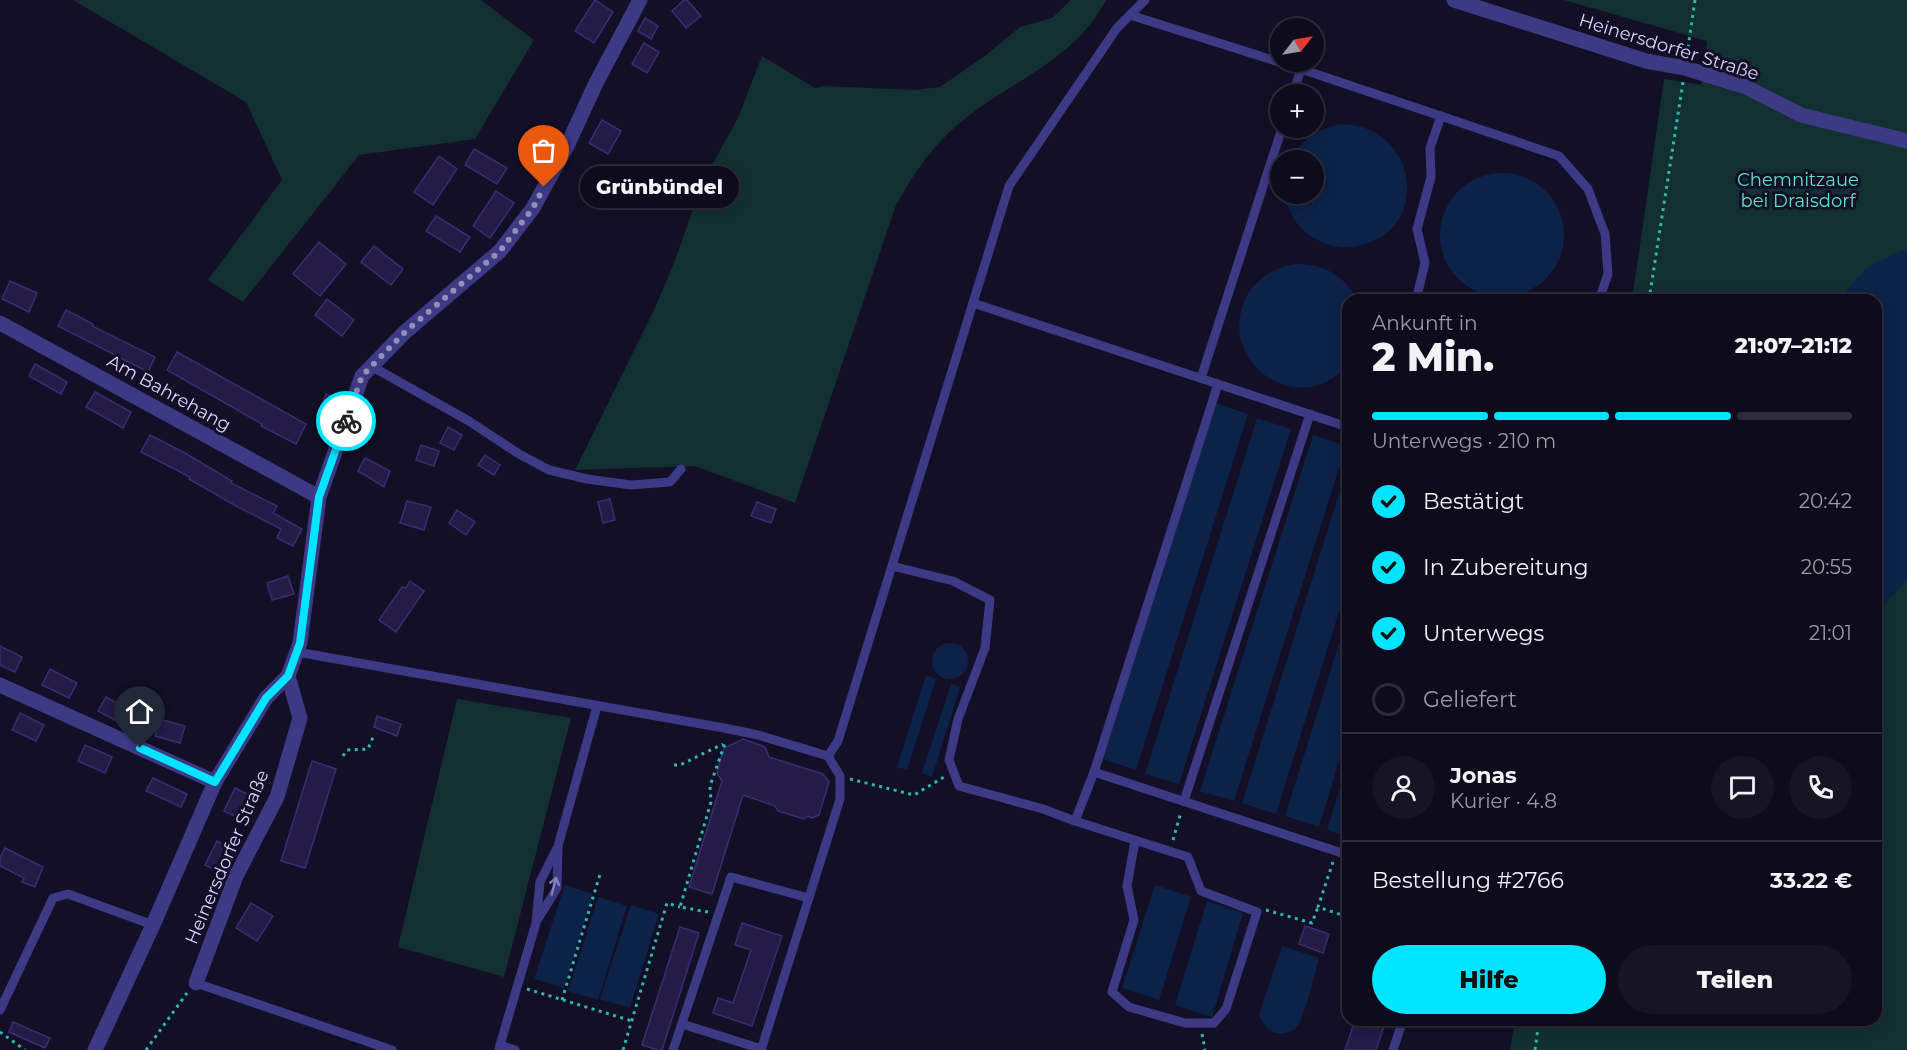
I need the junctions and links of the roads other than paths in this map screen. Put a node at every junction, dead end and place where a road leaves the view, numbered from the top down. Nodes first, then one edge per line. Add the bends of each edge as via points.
1 (640, 0) edge
2 (1145, 0) edge
3 (1454, 0) edge
4 (1130, 15) junction
5 (1270, 59) edge
6 (1311, 72) edge
7 (1441, 116) junction
8 (1279, 138) edge
9 (1907, 141) edge
10 (1417, 294) edge
11 (1601, 294) edge
12 (973, 303) junction
13 (0, 323) edge
14 (371, 366) junction
15 (1201, 378) junction
16 (1218, 384) junction
17 (1310, 414) junction
18 (1342, 425) edge
19 (681, 469) dead end
20 (319, 497) junction
21 (892, 566) junction
22 (297, 652) junction
23 (288, 676) junction
24 (0, 685) edge
25 (597, 706) junction
26 (828, 756) junction
27 (1094, 772) junction
28 (215, 782) junction
29 (1184, 801) junction
30 (1075, 821) junction
31 (1135, 841) junction
32 (558, 846) junction
33 (1342, 853) edge
34 (809, 898) junction
35 (536, 923) junction
36 (153, 925) junction
37 (196, 983) joint
38 (0, 1010) edge
39 (682, 1024) junction
40 (1401, 1026) edge
41 (500, 1048) edge
42 (761, 1049) edge
43 (95, 1050) edge
44 (392, 1050) edge
45 (515, 1050) edge
46 (674, 1050) edge
47 (1393, 1050) edge

1 - 14 street, Heinersdorfer Straße via 533,208 500,251
2 - 4 lane
3 - 9 street, Heinersdorfer Straße via 1646,61 1685,68 1746,87 1801,115
4 - 5 lane
4 - 12 lane via 1117,28 1009,186
6 - 7 lane
7 - 10 lane via 1430,148 1431,177 1417,229 1425,263
7 - 11 lane via 1559,156 1587,189 1605,234 1608,274
8 - 15 lane
12 - 15 lane
12 - 21 lane
13 - 20 street, Am Bahrehang
14 - 19 lane via 549,470 631,485 670,482
14 - 20 street, Heinersdorfer Straße via 362,376
15 - 16 lane
16 - 17 lane
16 - 27 lane
17 - 18 lane
17 - 29 lane
20 - 22 street, Heinersdorfer Straße
21 - 26 lane via 838,741
21 - 30 lane via 953,581 990,600 985,648 958,719 949,760 958,786
22 - 23 street, Heinersdorfer Straße
22 - 25 lane
23 - 28 street, Heinersdorfer Straße via 266,698
23 - 37 street, Heinersdorfer Straße via 300,718 277,797 236,876
24 - 28 street
25 - 26 lane via 746,732
25 - 32 lane
26 - 34 lane via 840,776 840,799
27 - 29 lane
27 - 30 lane
28 - 36 street, Heinersdorfer Straße
29 - 33 lane
30 - 31 lane
31 - 31 lane via 1188,857 1201,891 1257,912 1226,1009 1214,1023 1185,1023 1129,1007 1112,992 1134,920 1127,886
32 - 35 lane via 540,882
35 -> 32 lane via 557,888
34 - 39 lane via 731,877
34 - 42 lane
35 - 41 lane
36 - 38 lane via 68,894 53,898
36 - 43 street, Heinersdorfer Straße
37 - 44 lane
39 - 42 lane
39 - 46 lane
40 - 47 lane
41 - 45 lane

